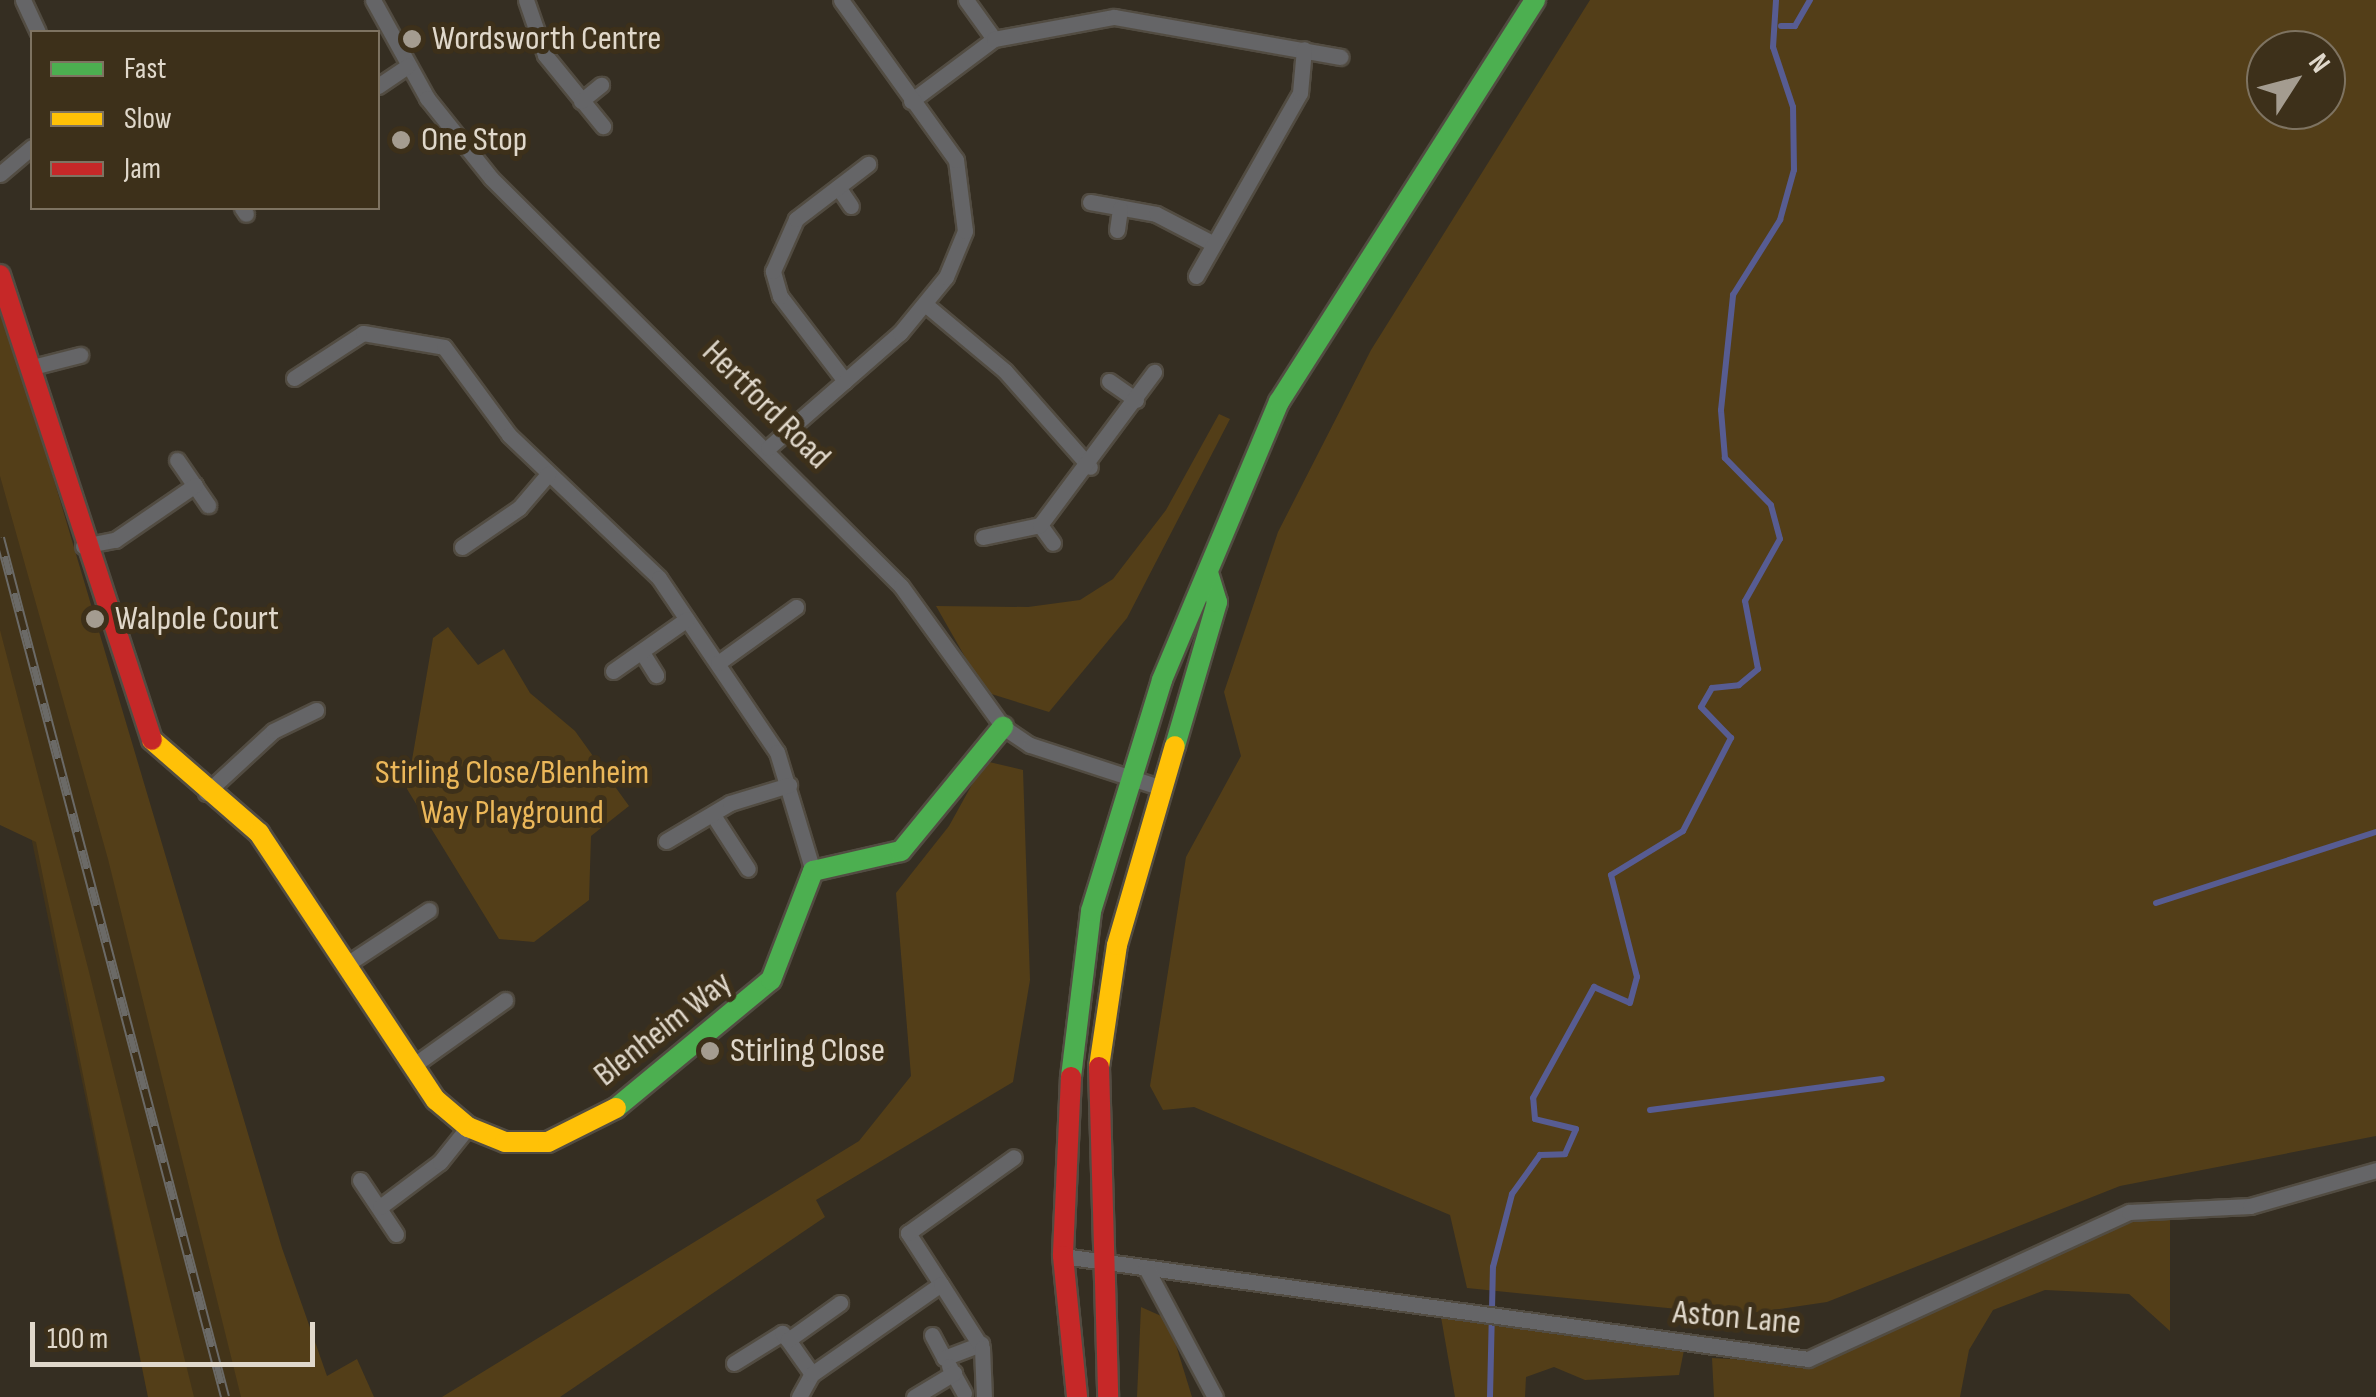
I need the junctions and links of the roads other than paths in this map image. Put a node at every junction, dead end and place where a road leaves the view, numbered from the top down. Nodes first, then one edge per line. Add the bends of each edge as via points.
1 (23, 0) edge
2 (373, 0) edge
3 (841, 0) edge
4 (966, 0) edge
5 (1535, 0) edge
6 (520, 2) edge
7 (37, 30) edge
8 (994, 40) junction
9 (1304, 48) junction
10 (1340, 57) dead end
11 (408, 66) junction
12 (380, 85) edge
13 (601, 86) dead end
14 (581, 101) junction
15 (911, 101) junction
16 (603, 126) dead end
17 (30, 148) edge
18 (868, 164) dead end
19 (0, 173) edge
20 (838, 188) junction
21 (1090, 202) dead end
22 (852, 206) dead end
23 (1120, 208) junction
24 (1117, 230) dead end
25 (1212, 243) junction
26 (0, 275) edge
27 (1196, 276) dead end
28 (925, 304) junction
29 (80, 354) dead end
30 (29, 368) junction
31 (1154, 372) dead end
32 (294, 378) dead end
33 (845, 380) junction
34 (1109, 381) dead end
35 (1136, 400) junction
36 (768, 448) junction
37 (177, 460) dead end
38 (1090, 467) junction
39 (548, 474) junction
40 (195, 485) junction
41 (208, 505) dead end
42 (1040, 525) junction
43 (983, 537) dead end
44 (1053, 543) dead end
45 (83, 546) junction
46 (462, 546) dead end
47 (1210, 575) junction
48 (796, 608) dead end
49 (754, 614) dead end
50 (687, 619) junction
51 (764, 630) junction
52 (643, 654) junction
53 (718, 663) junction
54 (613, 671) dead end
55 (656, 674) dead end
56 (316, 710) dead end
57 (1003, 727) junction
58 (1133, 777) junction
59 (789, 784) junction
60 (1162, 788) junction
61 (206, 793) junction
62 (713, 814) junction
63 (666, 841) dead end
64 (748, 868) dead end
65 (813, 871) junction
66 (429, 910) dead end
67 (378, 915) dead end
68 (389, 930) junction
69 (348, 964) junction
70 (505, 1000) dead end
71 (414, 1065) junction
72 (468, 1128) junction
73 (1014, 1157) dead end
74 (2376, 1170) edge
75 (360, 1180) dead end
76 (380, 1207) junction
77 (396, 1234) dead end
78 (1096, 1255) junction
79 (1064, 1256) junction
80 (1146, 1268) junction
81 (942, 1284) junction
82 (840, 1303) dead end
83 (932, 1335) dead end
84 (788, 1340) junction
85 (981, 1344) junction
86 (944, 1358) junction
87 (734, 1363) dead end
88 (954, 1373) junction
89 (812, 1374) junction
90 (964, 1393) dead end
91 (800, 1397) edge
92 (914, 1397) edge
93 (984, 1397) edge
94 (1077, 1397) edge
95 (1108, 1397) edge
96 (1216, 1397) edge

1 - 7 street
2 - 11 street, Hertford Road
3 - 15 street
4 - 8 street
5 - 47 main road via 1279,402
6 - 14 street
8 - 9 street via 1114,16
8 - 15 street
9 - 10 street
9 - 25 street via 1300,92
11 - 12 street
11 - 36 street, Hertford Road via 491,178
13 - 14 street
14 - 16 street
15 - 28 street via 956,160 967,200 960,246
17 - 19 street
18 - 20 street
20 - 22 street
20 - 33 street via 780,238 773,271 780,296
21 - 23 street
23 - 24 street
23 - 25 street via 1167,218
25 - 27 street
26 - 30 main road
28 - 33 street
28 - 38 street via 1006,371
29 - 30 street
30 - 45 main road
31 - 35 street
32 - 39 street via 363,332 444,347
33 - 36 street
34 - 35 street
35 - 38 street
36 - 57 street, Hertford Road via 901,586
37 - 40 street
38 - 42 street
39 - 46 street via 519,508
39 - 50 street via 626,540
40 - 41 street
40 - 45 street via 115,540
42 - 43 street
42 - 44 street
45 - 61 main road via 142,726
47 - 58 main road via 1178,637
47 - 60 main road via 1217,602
48 - 51 street
49 - 51 street
50 - 52 street
50 - 53 street
51 - 53 street
52 - 54 street
52 - 55 street
53 - 59 street
56 - 61 street via 273,731
57 - 58 street
57 - 65 main road via 902,851
58 - 60 street
58 - 79 main road via 1091,911 1074,1015
59 - 62 street
59 - 65 street
60 - 78 main road via 1118,945 1095,1091
61 - 69 main road via 259,832
62 - 63 street
62 - 64 street
65 - 72 main road, Blenheim Way via 772,980 680,1063 583,1131 548,1142 505,1142
66 - 68 street
67 - 68 street
68 - 69 street
69 - 71 main road
70 - 71 street
71 - 72 main road
72 - 76 street via 440,1162
73 - 81 street via 908,1233
74 - 80 street, Aston Lane via 2250,1206 2130,1212 1808,1359
75 - 76 street
76 - 77 street
78 - 79 street, Aston Lane
78 - 80 street, Aston Lane
78 - 95 main road
79 - 94 main road
80 - 96 street
81 - 85 street
81 - 89 street
82 - 84 street
83 - 86 street
84 - 87 street via 782,1333
84 - 89 street
85 - 86 street
85 - 93 street
86 - 88 street
88 - 90 street
88 - 92 street
89 - 91 street

